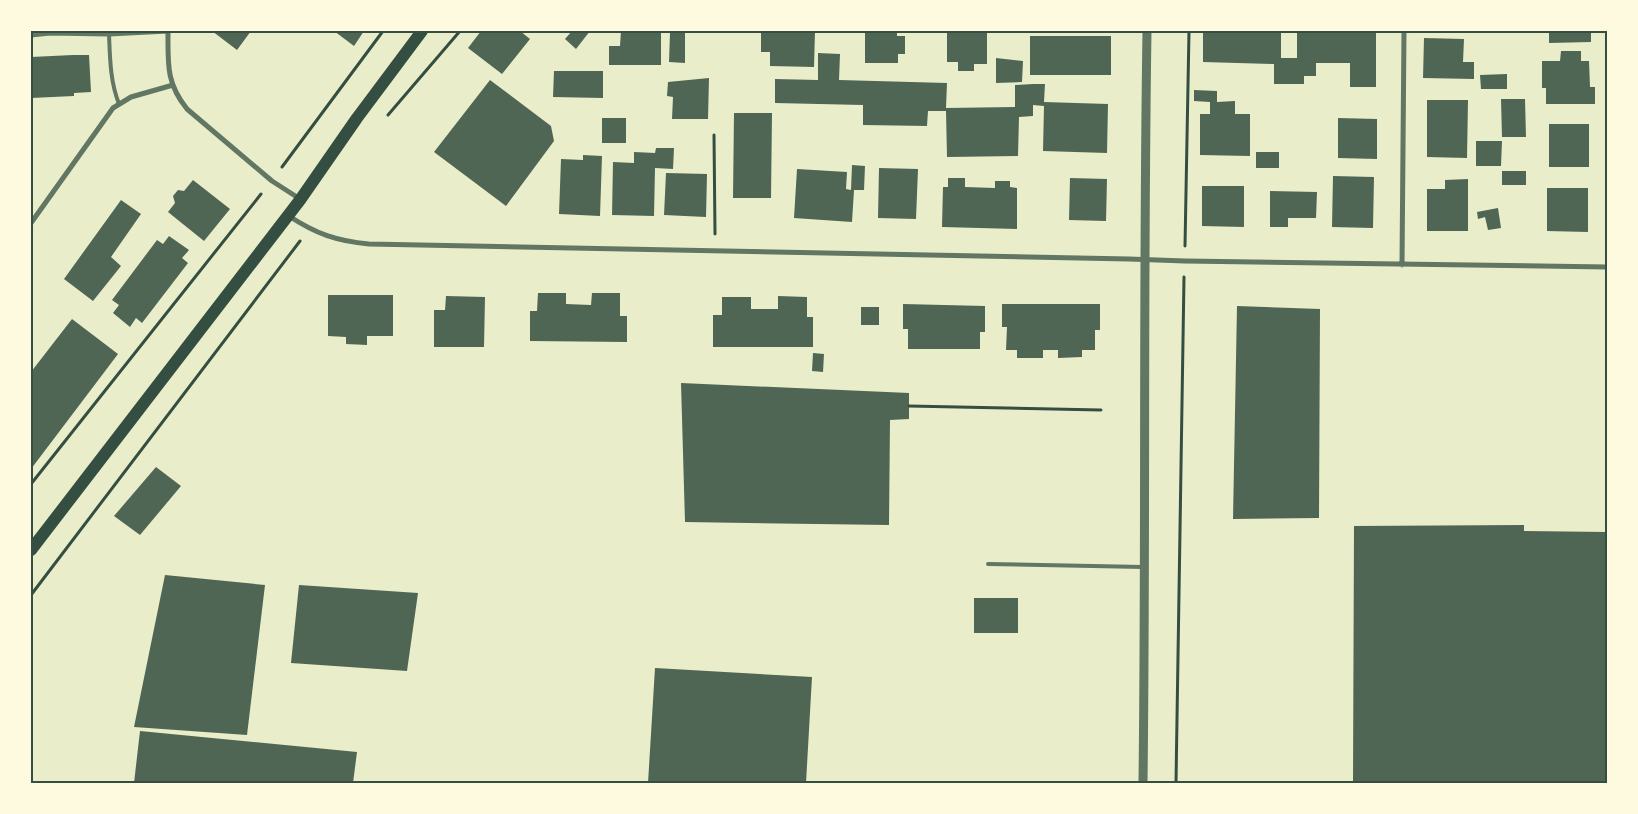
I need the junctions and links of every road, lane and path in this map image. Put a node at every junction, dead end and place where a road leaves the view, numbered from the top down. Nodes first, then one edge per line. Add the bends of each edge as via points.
1 (168, 31) edge
2 (422, 31) edge
3 (460, 31) edge
4 (1146, 31) edge
5 (1189, 31) edge
6 (1404, 31) edge
7 (109, 34) junction
8 (31, 35) edge
9 (173, 85) junction
10 (120, 104) junction
11 (386, 118) dead end
12 (714, 135) dead end
13 (300, 200) junction
14 (287, 215) junction
15 (31, 223) edge
16 (309, 229) junction
17 (715, 251) junction
18 (1144, 260) junction
19 (1184, 262) junction
20 (1402, 265) junction
21 (1607, 267) edge
22 (139, 348) dead end
23 (909, 406) dead end
24 (1101, 410) dead end
25 (31, 484) edge
26 (31, 550) edge
27 (988, 564) dead end
28 (1145, 567) junction
29 (31, 595) edge
30 (1143, 783) edge
31 (1176, 783) edge

1 - 7 street
1 - 9 street via 168,59
2 - 13 main road
3 - 11 path
4 - 18 street
5 - 19 path
6 - 20 street
7 - 8 street
7 - 10 lane via 111,73
9 - 10 street via 131,97
9 - 13 street via 188,109
10 - 15 street via 113,108
12 - 17 path
13 - 14 main road
14 - 16 street
14 - 26 main road
16 - 17 street via 345,242 369,244
16 - 29 path
17 - 18 street
18 - 19 street
18 - 28 street
19 - 20 street
19 - 31 path
20 - 21 street
22 - 25 path
23 - 24 path
27 - 28 lane
28 - 30 street

